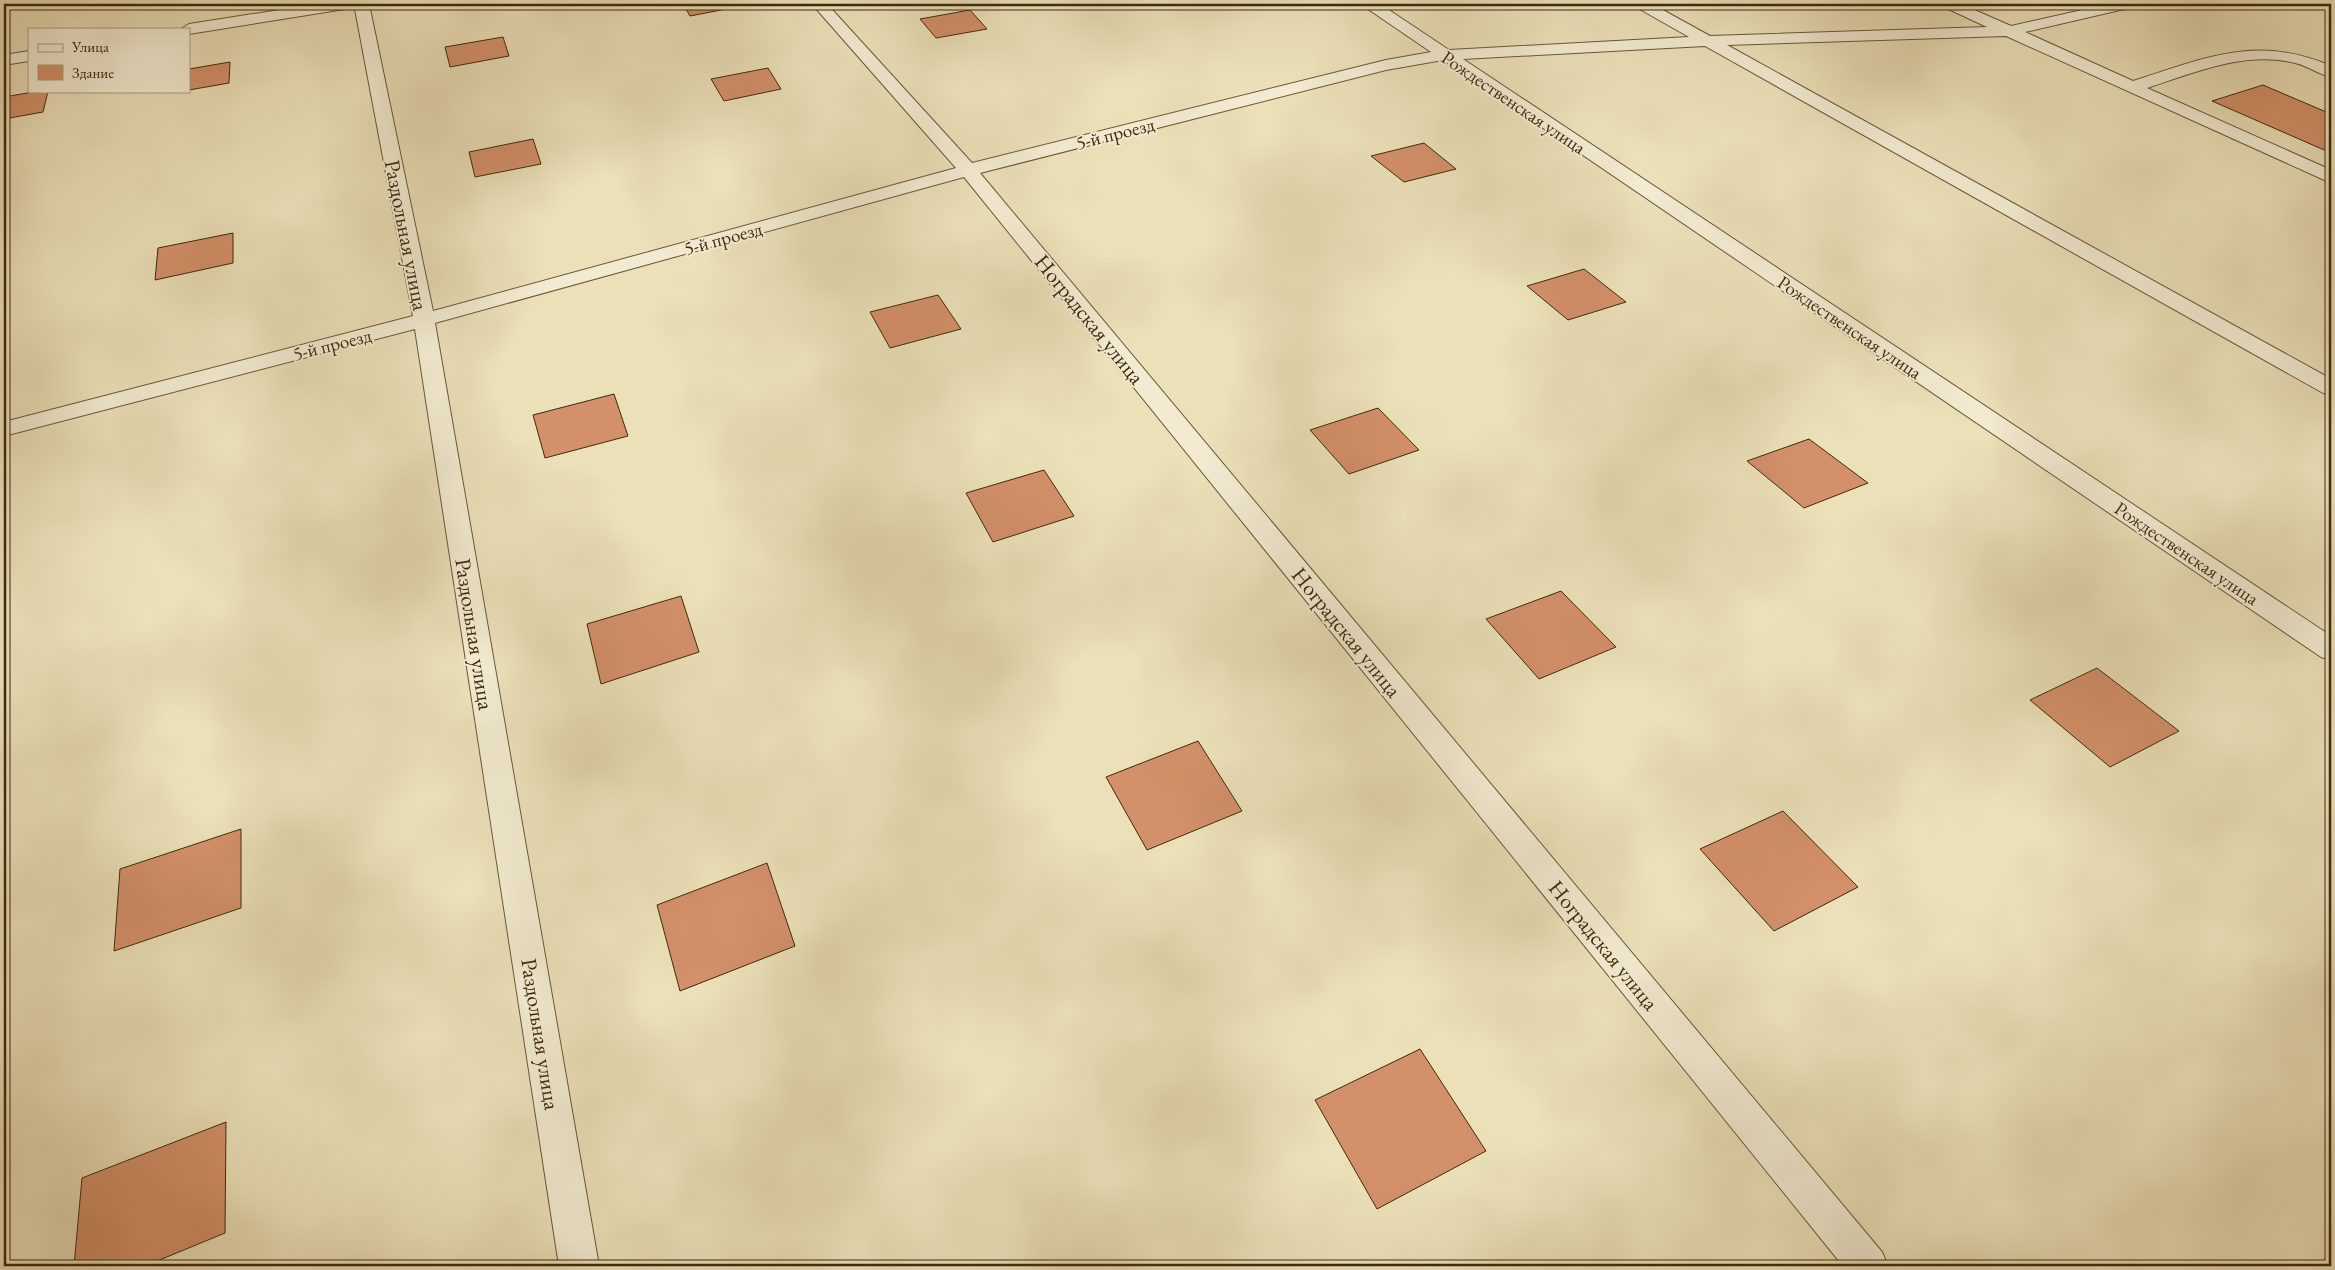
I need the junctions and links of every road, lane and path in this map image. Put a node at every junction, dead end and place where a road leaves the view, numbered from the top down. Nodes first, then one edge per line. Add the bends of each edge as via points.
1 (345, 4) edge
2 (361, 4) edge
3 (819, 4) edge
4 (1370, 4) edge
5 (1641, 4) edge
6 (1949, 4) edge
7 (2128, 4) edge
8 (190, 29) edge
9 (2011, 31) junction
10 (1707, 41) junction
11 (1445, 55) junction
12 (28, 56) edge
13 (4, 60) edge
14 (2331, 72) edge
15 (2132, 86) junction
16 (968, 170) junction
17 (2331, 177) edge
18 (424, 320) junction
19 (2331, 388) edge
20 (4, 429) edge
21 (2331, 650) edge
22 (579, 1266) edge
23 (1868, 1266) edge

1 - 8 street
2 - 18 street, Раздольная улица
3 - 16 street, Ноградская улица
4 - 11 street, Рождественская улица
5 - 10 street
6 - 9 street
7 - 9 street, 5-й проезд
9 - 10 street, 5-й проезд
9 - 15 street
10 - 11 street, 5-й проезд
10 - 19 street
11 - 16 street, 5-й проезд via 1386,66
11 - 21 street, Рождественская улица
12 - 13 street
14 - 15 street via 2296,58 2239,55
15 - 17 street
16 - 18 street, 5-й проезд
16 - 23 street, Ноградская улица
18 - 20 street, 5-й проезд
18 - 22 street, Раздольная улица

